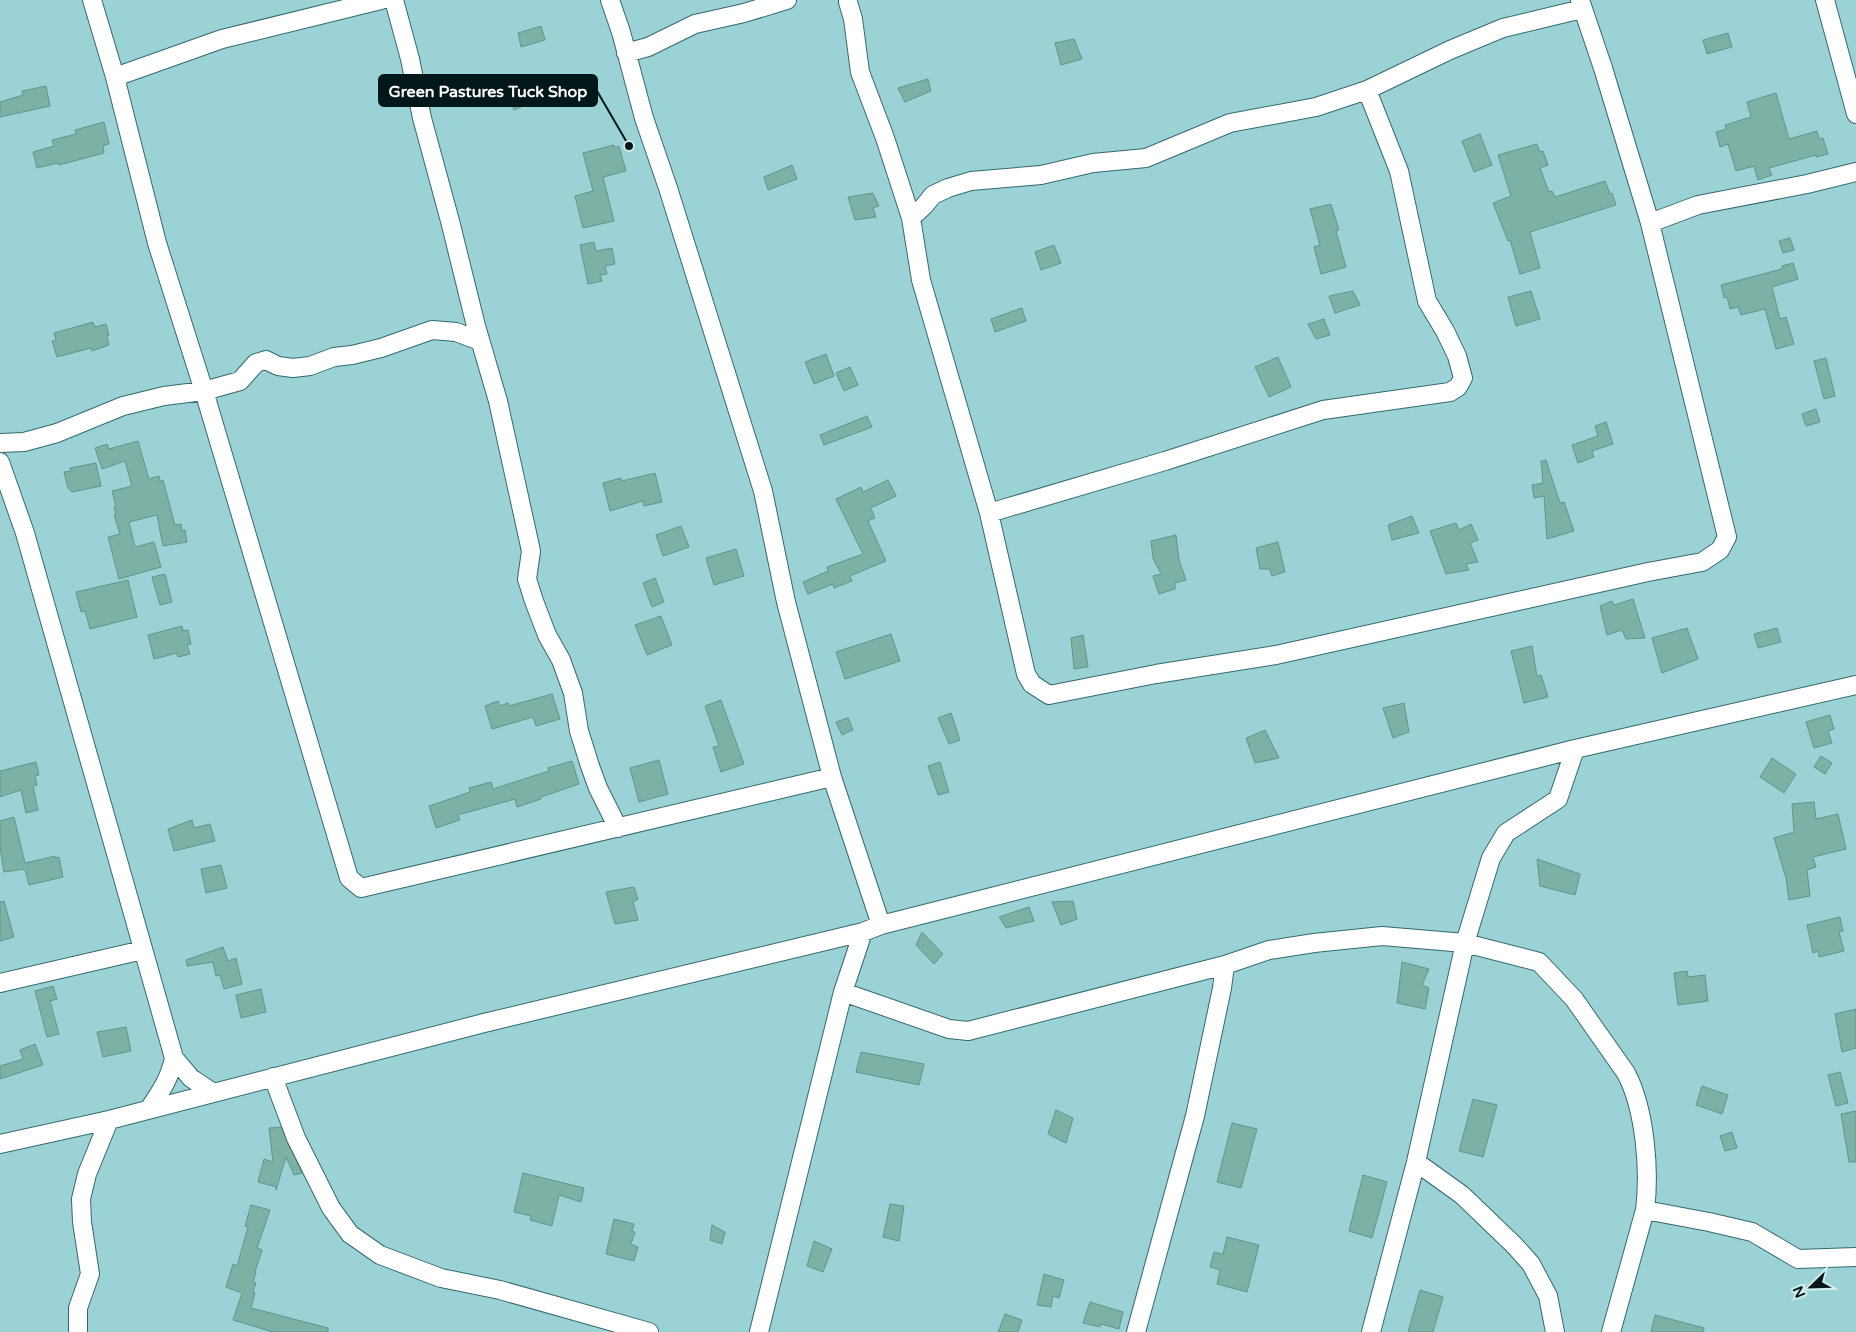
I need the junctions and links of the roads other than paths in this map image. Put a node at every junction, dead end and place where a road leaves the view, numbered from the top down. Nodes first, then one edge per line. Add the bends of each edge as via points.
1 (92, 0) edge
2 (382, 0) edge
3 (394, 0) edge
4 (610, 0) edge
5 (788, 0) edge
6 (1824, 0) edge
7 (847, 1) edge
8 (1581, 4) edge
9 (626, 53) junction
10 (115, 77) junction
11 (1367, 90) junction
12 (1856, 114) edge
13 (1856, 172) edge
14 (911, 218) junction
15 (1650, 223) junction
16 (480, 341) junction
17 (204, 391) junction
18 (0, 443) edge
19 (0, 462) edge
20 (989, 513) junction
21 (1856, 685) edge
22 (1575, 749) junction
23 (832, 777) junction
24 (618, 828) junction
25 (881, 925) junction
26 (863, 932) junction
27 (1465, 943) junction
28 (143, 950) junction
29 (1225, 965) junction
30 (0, 983) edge
31 (842, 992) junction
32 (174, 1058) junction
33 (273, 1077) junction
34 (212, 1092) junction
35 (149, 1109) junction
36 (109, 1120) junction
37 (0, 1144) edge
38 (1416, 1162) junction
39 (1645, 1210) junction
40 (1856, 1257) edge
41 (78, 1332) edge
42 (649, 1332) edge
43 (759, 1332) edge
44 (1136, 1332) edge
45 (1371, 1332) edge
46 (1555, 1332) edge
47 (1611, 1332) edge

1 - 10 street
2 - 10 street via 222,39
3 - 16 street
4 - 9 street
5 - 9 street via 695,24 648,47
6 - 12 street
7 - 14 street via 853,19 860,72
8 - 11 street via 1503,28
8 - 15 street
9 - 23 street via 763,492 786,602
10 - 17 street via 157,243
11 - 14 street via 1316,107 1230,123 1146,158 971,182 933,195
11 - 20 street via 1399,171 1427,301 1457,356 1462,378 1458,387 1450,392 1323,410
13 - 15 street via 1698,204
14 - 20 street via 921,280
15 - 20 street via 1727,537 1720,550 1702,562 1276,655 1156,674 1049,696 1032,684 1026,674
16 - 17 street via 456,332 432,330 381,348 334,357 310,366 278,366 266,360 256,363 240,381
16 - 24 street via 498,401 525,521 531,551 528,579 534,601 561,660 598,788
17 - 18 street via 123,406 57,433 24,442
17 - 24 street via 350,878 361,888
19 - 28 street via 25,533
21 - 22 street
22 - 25 street
22 - 27 street via 1558,799 1506,833 1491,858
23 - 24 street
23 - 25 street
25 - 26 street
26 - 31 street
26 - 33 street
27 - 29 street via 1382,936 1269,950
27 - 38 street
27 - 39 street via 1539,962 1574,999 1626,1073 1640,1110 1647,1190
28 - 30 street
28 - 32 street
29 - 31 street via 968,1030 950,1029
29 - 44 street via 1195,1116
31 - 43 street
32 - 34 street via 191,1078
32 - 35 street via 171,1072
33 - 34 street
33 - 42 street via 296,1138 332,1208 350,1234 380,1255 441,1278 500,1290
34 - 35 street
35 - 36 street
36 - 37 street
36 - 41 street via 87,1174 81,1199 90,1274 78,1308
38 - 45 street
38 - 46 street via 1462,1195 1531,1264 1548,1296
39 - 40 street via 1752,1232 1798,1259
39 - 47 street

